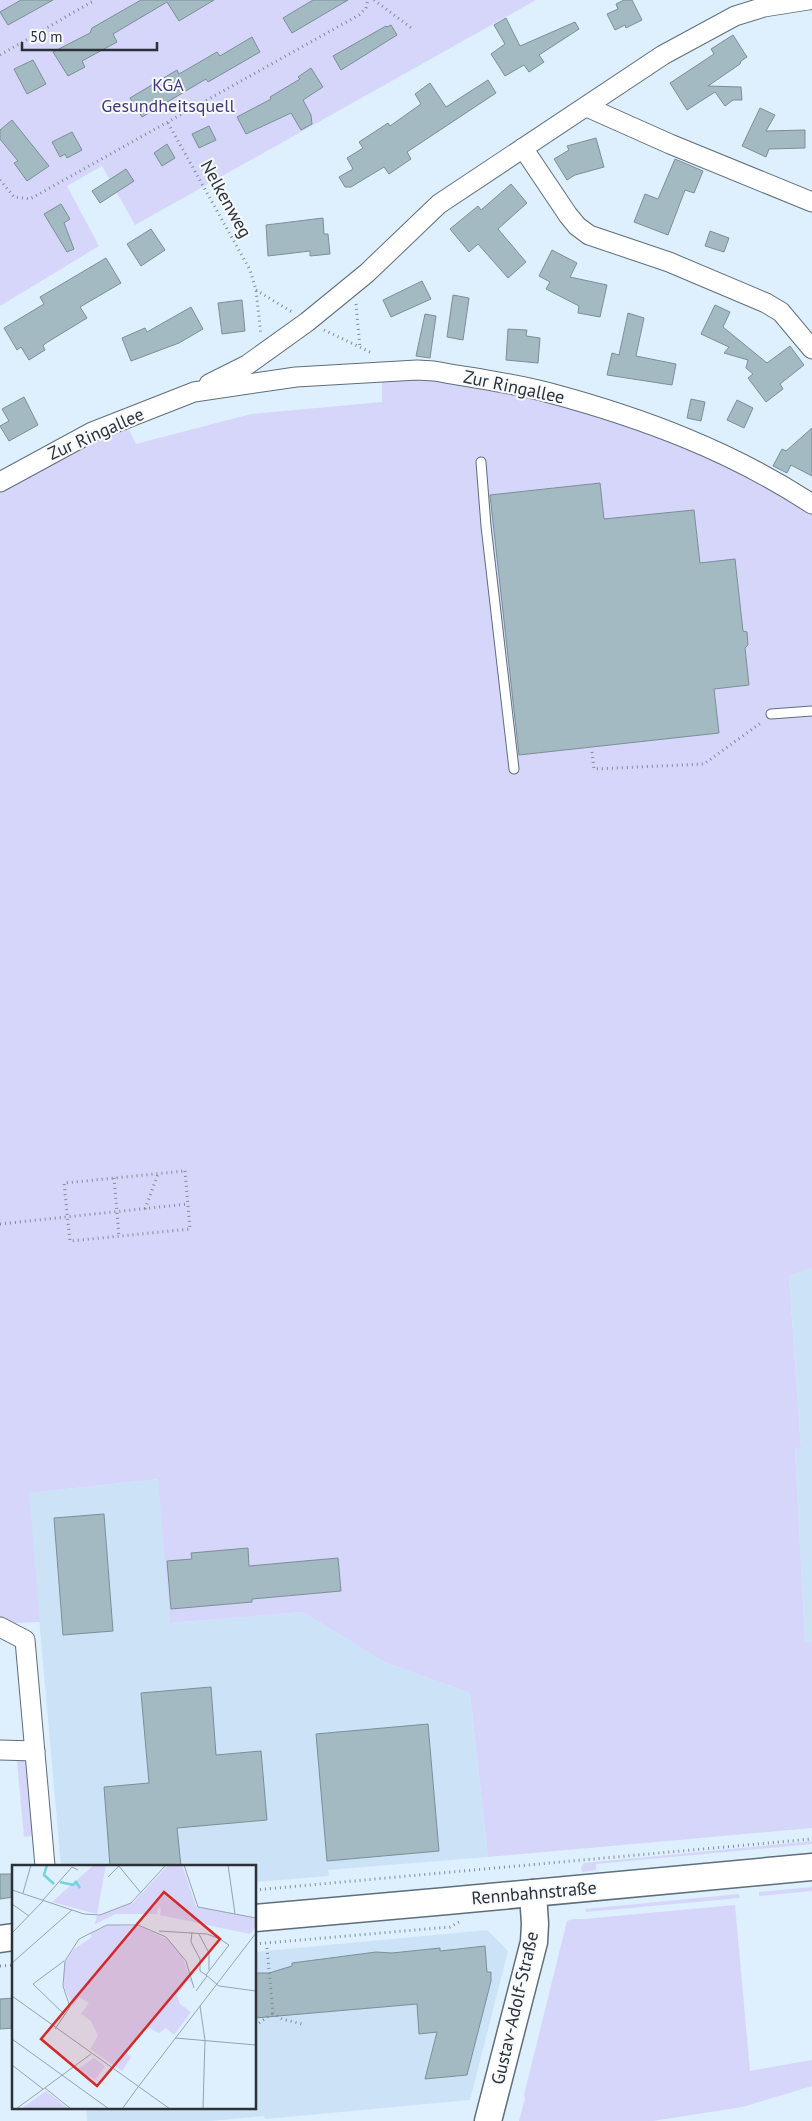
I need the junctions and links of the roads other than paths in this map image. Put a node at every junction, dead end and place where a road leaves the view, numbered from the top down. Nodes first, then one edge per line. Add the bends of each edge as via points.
1 (808, 0) edge
2 (587, 107) junction
3 (523, 148) junction
4 (812, 202) edge
5 (812, 349) edge
6 (194, 392) junction
7 (481, 462) dead end
8 (0, 482) edge
9 (812, 504) edge
10 (812, 711) edge
11 (771, 714) road end
12 (514, 769) dead end
13 (0, 1627) edge
14 (0, 1750) edge
15 (35, 1751) junction
16 (45, 1865) edge
17 (812, 1867) edge
18 (532, 1893) junction
19 (256, 1918) edge
20 (488, 2121) edge

1 - 2 street, Zur Ringallee via 764,7 735,16 663,55
2 - 3 street, Zur Ringallee
2 - 4 street
3 - 5 street via 568,215 589,235 669,262 766,303 787,318
3 - 6 street, Zur Ringallee via 439,204 307,322 247,365
6 - 8 street, Zur Ringallee via 92,432
6 - 9 street, Zur Ringallee via 296,377 417,370 549,392 673,432 728,455
7 - 12 lane
10 - 11 lane
13 - 15 street via 25,1640
14 - 15 street
15 - 16 street
17 - 18 main road, Rennbahnstraße
18 - 19 main road, Rennbahnstraße
18 - 20 main road, Gustav-Adolf-Straße via 534,1942

